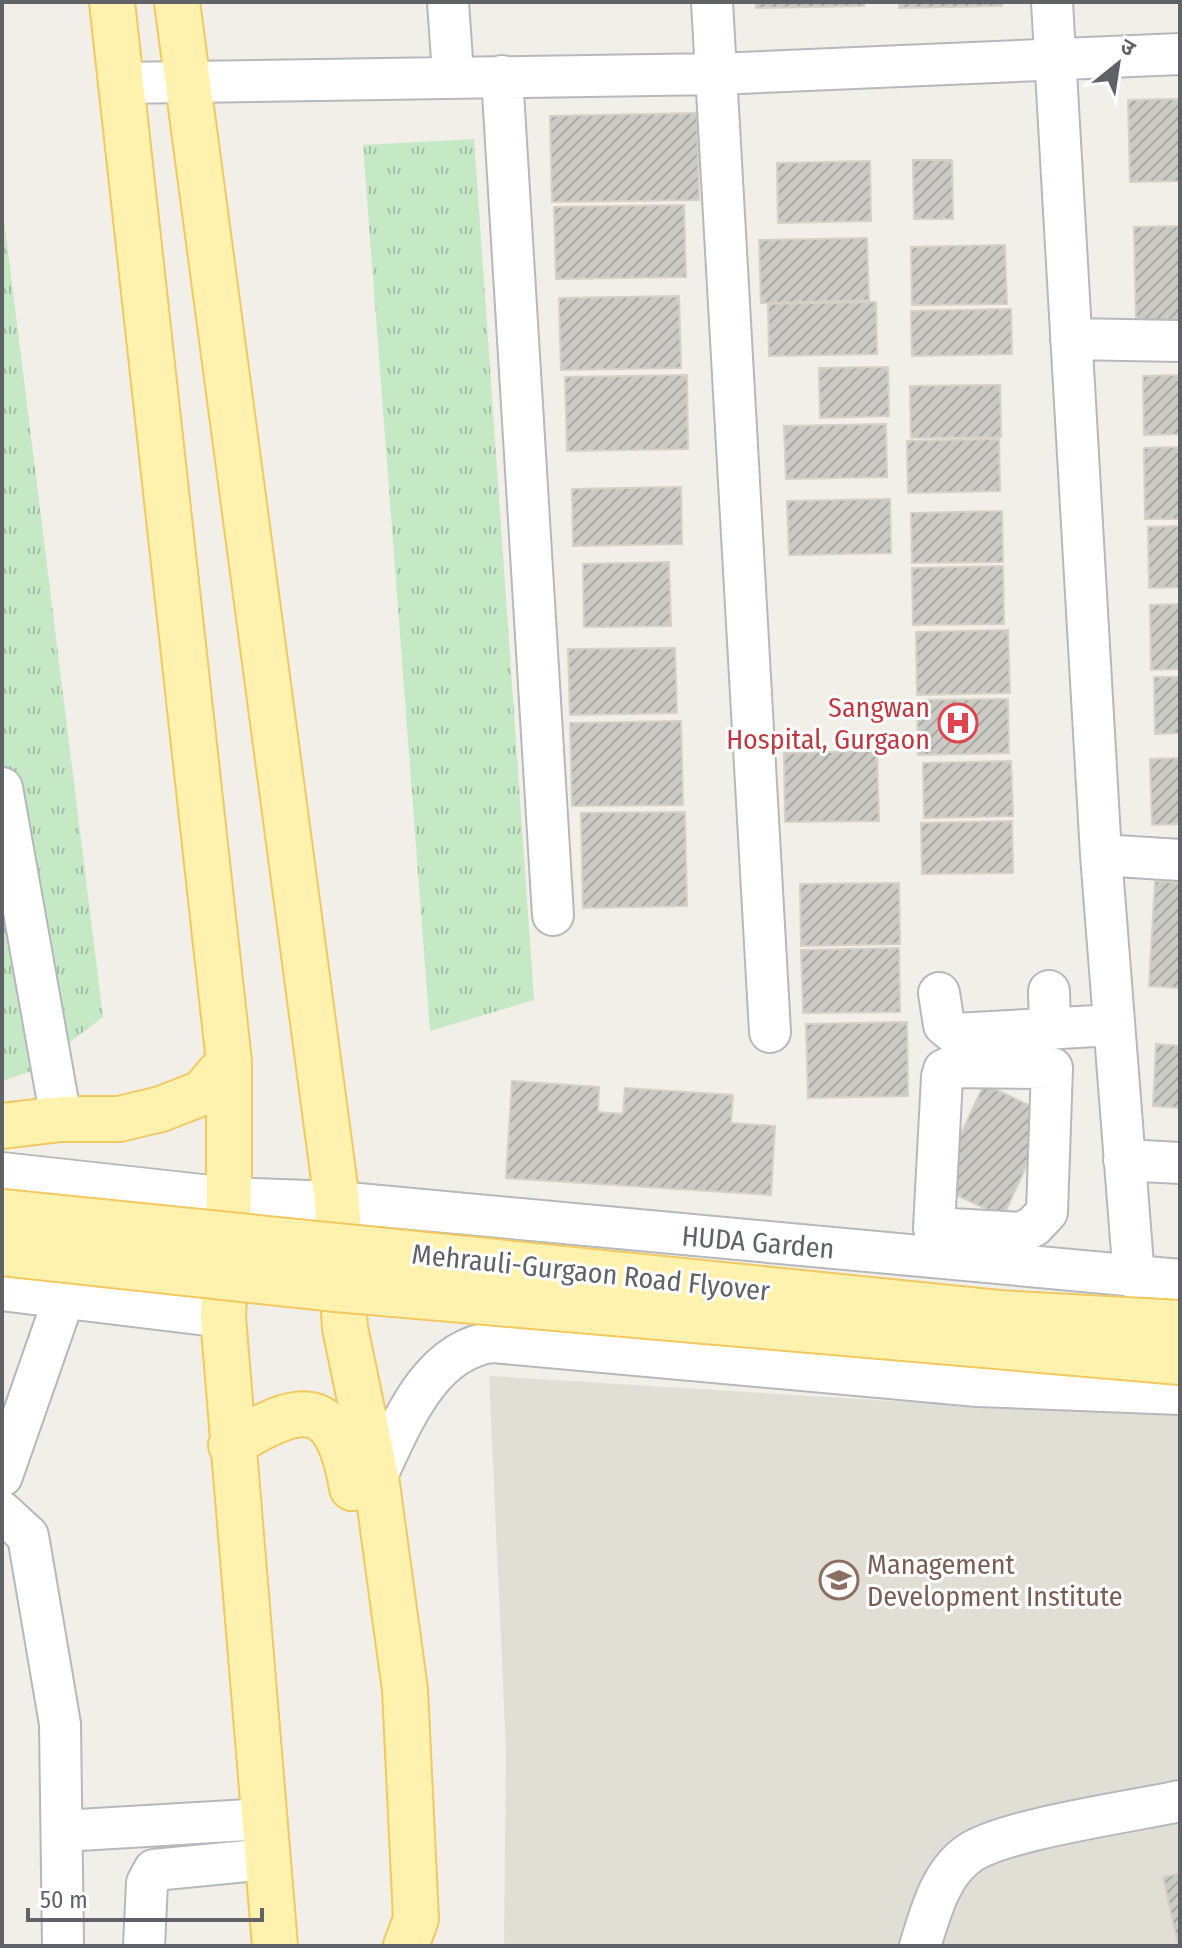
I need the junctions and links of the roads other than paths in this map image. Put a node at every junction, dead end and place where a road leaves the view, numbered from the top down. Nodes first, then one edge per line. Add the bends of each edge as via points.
1 (112, 2) edge
2 (177, 2) edge
3 (448, 2) edge
4 (712, 2) edge
5 (1052, 2) edge
6 (1180, 54) edge
7 (1055, 61) junction
8 (717, 74) junction
9 (453, 75) junction
10 (502, 76) junction
11 (185, 80) junction
12 (119, 83) junction
13 (1071, 339) junction
14 (1180, 341) edge
15 (2, 788) edge
16 (1101, 855) junction
17 (1180, 860) edge
18 (553, 915) dead end
19 (939, 993) dead end
20 (1114, 1025) junction
21 (770, 1032) dead end
22 (229, 1062) junction
23 (1052, 1068) junction
24 (1117, 1071) junction
25 (61, 1119) junction
26 (2, 1126) edge
27 (1124, 1160) junction
28 (1180, 1163) edge
29 (20, 1174) edge
30 (229, 1198) junction
31 (337, 1202) junction
32 (2, 1212) edge
33 (1047, 1212) junction
34 (544, 1223) junction
35 (2, 1253) edge
36 (1046, 1268) junction
37 (1134, 1278) junction
38 (1180, 1280) edge
39 (31, 1294) edge
40 (223, 1317) junction
41 (1180, 1323) edge
42 (541, 1347) junction
43 (1180, 1362) edge
44 (1180, 1394) edge
45 (231, 1445) junction
46 (2, 1476) edge
47 (376, 1477) junction
48 (2, 1512) edge
49 (405, 1690) junction
50 (1180, 1801) edge
51 (62, 1831) junction
52 (266, 1839) junction
53 (414, 1937) edge
54 (142, 1943) edge
55 (63, 1946) edge
56 (275, 1946) edge
57 (920, 1946) edge

1 - 12 main road
2 - 11 main road
3 - 9 street
4 - 8 street
5 - 7 street
6 - 7 street
7 - 8 street
7 - 13 street
8 - 10 street
8 - 21 street
9 - 10 street
9 - 11 street
10 - 18 street
11 - 12 street
11 - 31 main road
12 - 22 main road
13 - 14 street
13 - 16 street
15 - 25 street
16 - 17 street
16 - 20 street
19 - 20 street via 944,1025 955,1034 1050,1010
20 - 24 street
22 - 25 main road via 202,1093 161,1109 119,1119
22 - 30 main road
23 - 24 street
23 - 33 street
23 - 33 street via 944,1070 934,1228 1021,1233
24 - 27 street
25 - 26 main road
27 - 28 street
27 - 37 street
29 - 30 street, HUDA Garden
29 - 39 street
30 - 31 street, HUDA Garden
30 - 40 main road
31 - 34 street, HUDA Garden
31 - 47 main road via 345,1328
32 - 41 main road, Mehrauli-Gurgaon Road Flyover, bridge via 999,1313
33 - 36 street
34 - 36 street, HUDA Garden
34 - 42 street
35 - 43 main road, Mehrauli-Gurgaon Road Flyover, bridge via 334,1289
36 - 37 street, HUDA Garden
37 - 38 street, HUDA Garden
39 - 40 street
39 - 46 street
40 - 45 main road
42 - 44 street via 978,1386
42 - 47 street via 475,1344 445,1364 416,1398
45 - 49 main road via 282,1416 304,1413 337,1431 372,1592
45 - 52 main road
47 - 49 main road
48 - 51 street via 28,1536 60,1724
49 - 53 main road
50 - 57 street via 1001,1839 968,1854 946,1877
51 - 52 street
51 - 55 street
52 - 54 street via 154,1870 147,1883
52 - 56 main road

